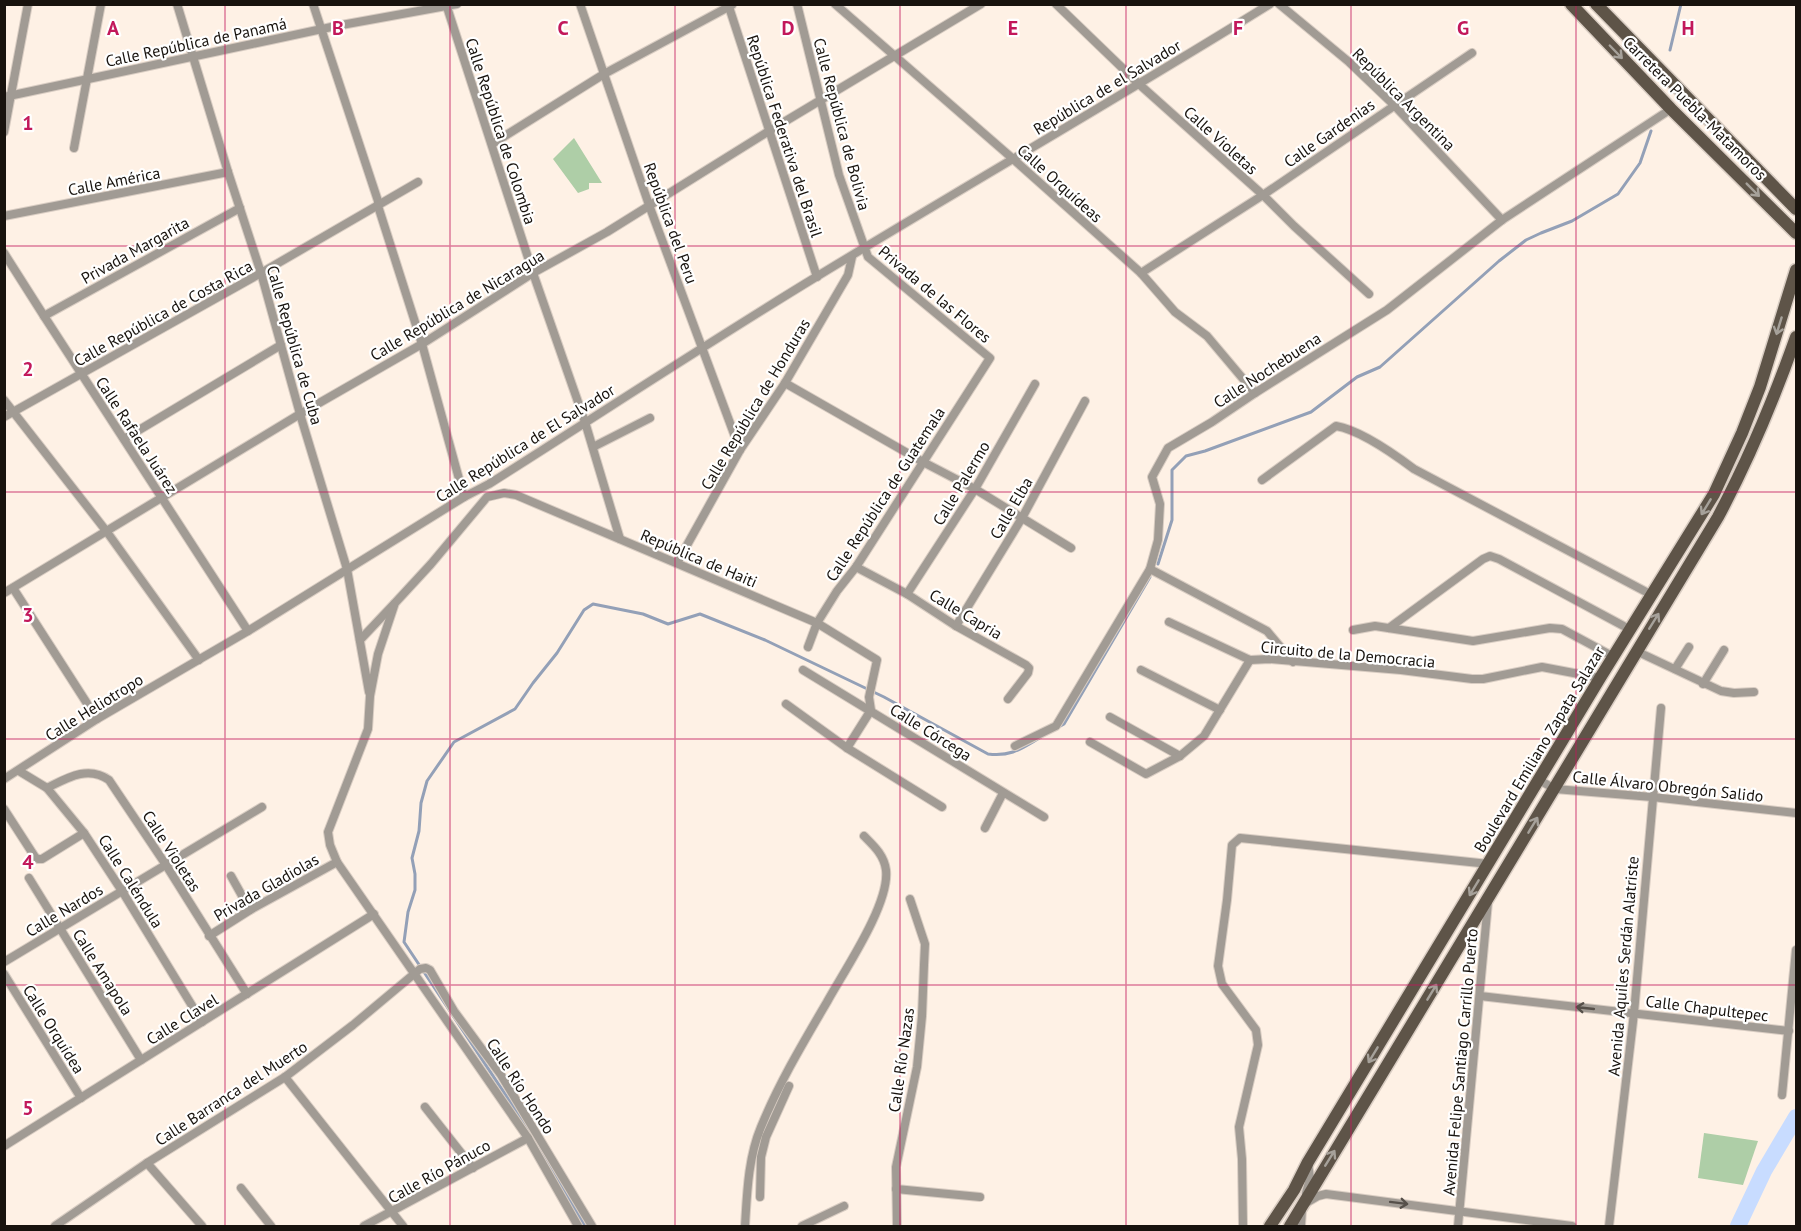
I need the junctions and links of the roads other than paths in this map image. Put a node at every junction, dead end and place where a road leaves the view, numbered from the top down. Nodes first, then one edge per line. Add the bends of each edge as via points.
1 (28, 4) edge
2 (101, 4) edge
3 (177, 4) edge
4 (313, 4) edge
5 (457, 4) edge
6 (580, 4) edge
7 (797, 4) edge
8 (835, 4) edge
9 (981, 4) edge
10 (1056, 4) edge
11 (1270, 4) edge
12 (1279, 4) edge
13 (1571, 4) edge
14 (1596, 4) edge
15 (730, 5) edge
16 (446, 6) edge
17 (321, 29) junction
18 (1472, 53) dead end
19 (192, 56) junction
20 (896, 56) junction
21 (604, 74) junction
22 (88, 79) junction
23 (1140, 84) junction
24 (8, 96) edge
25 (820, 100) junction
26 (1394, 105) junction
27 (1671, 109) junction
28 (769, 131) junction
29 (4, 132) edge
30 (492, 144) junction
31 (74, 148) dead end
32 (1012, 158) junction
33 (228, 172) junction
34 (418, 182) dead end
35 (1263, 195) junction
36 (649, 205) junction
37 (378, 206) junction
38 (240, 208) junction
39 (1797, 209) edge
40 (4, 216) edge
41 (1502, 220) junction
42 (1797, 233) edge
43 (864, 249) junction
44 (4, 253) edge
45 (852, 256) junction
46 (1797, 270) edge
47 (261, 273) junction
48 (533, 273) junction
49 (1141, 273) junction
50 (817, 277) junction
51 (1369, 294) dead end
52 (1792, 298) edge
53 (44, 316) junction
54 (1797, 336) edge
55 (422, 344) junction
56 (281, 345) junction
57 (702, 349) junction
58 (990, 358) joint
59 (81, 374) junction
60 (785, 383) junction
61 (1035, 384) dead end
62 (1254, 393) junction
63 (4, 400) edge
64 (1085, 400) dead end
65 (13, 411) junction
66 (300, 414) junction
67 (4, 417) edge
68 (650, 418) dead end
69 (585, 422) junction
70 (123, 439) junction
71 (593, 447) junction
72 (740, 450) junction
73 (923, 462) junction
74 (498, 477) junction
75 (1262, 480) dead end
76 (483, 487) junction
77 (975, 489) junction
78 (504, 493) junction
79 (464, 496) junction
80 (487, 497) junction
81 (162, 498) junction
82 (1022, 518) junction
83 (107, 532) junction
84 (621, 539) junction
85 (1071, 548) dead end
86 (677, 563) junction
87 (856, 567) junction
88 (347, 569) junction
89 (1149, 569) junction
90 (13, 588) junction
91 (4, 593) edge
92 (907, 594) junction
93 (1652, 595) junction
94 (395, 603) junction
95 (1168, 622) dead end
96 (817, 623) junction
97 (956, 626) junction
98 (1389, 628) junction
99 (1353, 630) dead end
100 (1631, 630) junction
101 (248, 632) junction
102 (360, 640) junction
103 (808, 647) dead end
104 (1689, 647) dead end
105 (1724, 650) dead end
106 (1636, 651) junction
107 (1614, 657) junction
108 (199, 660) junction
109 (1250, 660) junction
110 (1293, 662) junction
111 (1675, 669) junction
112 (802, 670) dead end
113 (1141, 670) dead end
114 (1600, 678) junction
115 (1703, 684) junction
116 (1754, 692) dead end
117 (370, 696) junction
118 (1008, 699) dead end
119 (786, 704) dead end
120 (1661, 708) dead end
121 (871, 710) junction
122 (1220, 710) junction
123 (1110, 717) dead end
124 (97, 719) junction
125 (1090, 742) dead end
126 (1015, 746) dead end
127 (847, 748) junction
128 (1180, 756) junction
129 (19, 771) junction
130 (4, 779) edge
131 (1539, 780) junction
132 (47, 788) junction
133 (1555, 789) junction
134 (1004, 793) junction
135 (1652, 797) junction
136 (262, 807) dead end
137 (942, 807) dead end
138 (4, 809) edge
139 (1797, 813) edge
140 (1044, 817) dead end
141 (985, 828) dead end
142 (84, 833) junction
143 (864, 836) dead end
144 (337, 862) junction
145 (1489, 864) junction
146 (166, 865) junction
147 (231, 876) dead end
148 (29, 878) dead end
149 (122, 891) junction
150 (910, 899) dead end
151 (1488, 900) junction
152 (250, 910) junction
153 (374, 914) junction
154 (60, 928) junction
155 (209, 936) junction
156 (1797, 950) edge
157 (4, 962) edge
158 (420, 970) junction
159 (4, 974) edge
160 (247, 994) junction
161 (1480, 996) junction
162 (1634, 1013) junction
163 (202, 1022) junction
164 (1789, 1031) junction
165 (141, 1060) junction
166 (285, 1077) junction
167 (789, 1086) dead end
168 (1782, 1095) dead end
169 (81, 1098) junction
170 (425, 1107) dead end
171 (528, 1138) junction
172 (4, 1146) edge
173 (1308, 1162) junction
174 (147, 1163) junction
175 (473, 1168) junction
176 (760, 1179) junction
177 (748, 1184) junction
178 (241, 1188) dead end
179 (896, 1189) junction
180 (760, 1197) dead end
181 (980, 1197) dead end
182 (1302, 1205) junction
183 (844, 1206) dead end
184 (1283, 1206) junction
185 (1460, 1211) junction
186 (392, 1212) junction
187 (1295, 1224) edge
188 (55, 1227) edge
189 (202, 1227) edge
190 (271, 1227) edge
191 (364, 1227) edge
192 (403, 1227) edge
193 (578, 1227) edge
194 (592, 1227) edge
195 (745, 1227) edge
196 (802, 1227) edge
197 (897, 1227) edge
198 (1243, 1227) edge
199 (1270, 1227) edge
200 (1458, 1227) edge
201 (1572, 1227) edge
202 (1609, 1227) edge

1 - 24 street
2 - 22 street
3 - 19 street, Calle República de Cuba
4 - 17 street
5 - 16 street, Calle República de Panamá
6 - 21 street, República del Peru
7 - 25 street, Calle República de Bolivia
8 - 20 street, Calle Orquídeas
9 - 20 street, Calle República de Nicaragua
10 - 23 street, Calle Violetas
11 - 23 street, República de el Salvador
12 - 26 street, República Argentina via 1350,62
13 -> 27 main road, Carretera Puebla-Matamoros
14 - 39 main road, Carretera Puebla-Matamoros
15 - 21 street
15 - 28 street, República Federativa del Brasil
16 - 17 street, Calle República de Panamá
16 - 30 street, Calle República de Colombia
17 - 19 street, Calle República de Panamá
17 - 37 street
18 - 26 street, Calle Gardenias
19 - 22 street, Calle República de Panamá
19 - 33 street, Calle República de Cuba
20 - 25 street, Calle República de Nicaragua
20 - 32 street, Calle Orquídeas
21 - 30 street
21 - 36 street, República del Peru
22 - 24 street, Calle República de Panamá
22 - 31 street
23 - 32 street, República de el Salvador
23 - 35 street, Calle Violetas
24 - 29 street
25 - 28 street, Calle República de Nicaragua
25 - 43 street, Calle República de Bolivia via 839,175
26 - 35 street, Calle Gardenias
26 - 41 street, República Argentina
27 - 41 street, Calle Nochebuena
27 -> 42 main road, Carretera Puebla-Matamoros
28 - 36 street, Calle República de Nicaragua
28 - 50 street, República Federativa del Brasil
30 - 48 street, Calle República de Colombia
32 - 43 street, República de el Salvador
32 - 49 street, Calle Orquídeas
33 - 38 street, Calle República de Cuba
33 - 40 street, Calle América
34 - 37 street, Calle República de Costa Rica
35 - 49 street, Calle Gardenias
35 - 51 street, Calle Violetas
36 - 48 street, Calle República de Nicaragua
36 - 57 street, República del Peru
37 - 47 street, Calle República de Costa Rica
37 - 55 street
38 - 47 street, Calle República de Cuba
38 - 53 street, Privada Margarita
41 - 62 street, Calle Nochebuena via 1387,310
43 - 45 street, Calle República de El Salvador
43 - 58 street, Privada de las Flores via 868,257
44 - 53 street, Calle Rafaela Juárez
45 - 50 street, Calle República de El Salvador
45 - 60 street, Calle República de Honduras via 848,275
46 - 52 main road, Boulevard Emiliano Zapata Salazar
47 - 56 street, Calle República de Cuba
47 - 59 street, Calle República de Costa Rica
48 - 55 street, Calle República de Nicaragua
48 - 69 street, Calle República de Colombia
49 - 62 street, Calle Orquídeas via 1175,312 1207,336
50 - 57 street, Calle República de El Salvador
52 -> 93 main road, Boulevard Emiliano Zapata Salazar via 1728,465
53 - 59 street, Calle Rafaela Juárez
106 -> 54 main road, Boulevard Emiliano Zapata Salazar via 1733,489 1771,406
55 - 66 street, Calle República de Nicaragua
55 - 79 street
56 - 66 street, Calle República de Cuba
56 - 70 street
57 - 69 street, Calle República de El Salvador
57 - 72 street, República del Peru
58 - 73 street, Calle República de Guatemala
59 - 65 street, Calle República de Costa Rica
59 - 70 street, Calle Rafaela Juárez
60 - 72 street, Calle República de Honduras
60 - 73 street
61 - 77 street, Calle Palermo
62 - 89 street, Calle Nochebuena via 1168,448 1152,477 1160,504 1158,540
63 - 65 street
64 - 82 street, Calle Elba
65 - 67 street, Calle República de Costa Rica
65 - 83 street
66 - 81 street, Calle República de Nicaragua
66 - 88 street, Calle República de Cuba
68 - 71 street
69 - 71 street, Calle República de Colombia
69 - 74 street, Calle República de El Salvador
70 - 81 street, Calle Rafaela Juárez
71 - 84 street, Calle República de Colombia
72 - 86 street, Calle República de Honduras
73 - 77 street
73 - 87 street, Calle República de Guatemala
74 - 76 street, Calle República de El Salvador
74 - 78 street via 497,486
75 - 93 street via 1336,426 1346,428 1424,475
76 - 79 street, Calle República de El Salvador
76 - 80 street via 489,489
77 - 82 street
77 - 92 street, Calle Palermo
78 - 80 street
78 - 84 street, República de Haiti
79 - 88 street, Calle República de El Salvador
80 - 94 street
81 - 83 street, Calle República de Nicaragua
81 - 101 street, Calle Rafaela Juárez
82 - 85 street
82 - 97 street, Calle Elba
83 - 90 street, Calle República de Nicaragua
83 - 108 street
84 - 86 street, República de Haiti
86 - 96 street, República de Haiti
87 - 92 street, Calle Capria
87 - 96 street, Calle República de Guatemala
88 - 101 street, Calle República de El Salvador
88 - 102 street, Calle República de Cuba
89 - 110 street via 1267,631
89 - 126 street, Calle Nochebuena via 1056,726
90 - 91 street, Calle República de Nicaragua
90 - 124 street
92 - 97 street, Calle Capria
93 - 100 main road, Boulevard Emiliano Zapata Salazar
94 - 102 street
94 - 117 street via 378,654
95 - 109 street
96 - 103 street, Calle República de Guatemala
96 - 121 street, República de Haiti via 877,660 868,697
97 - 118 street, Calle Capria via 1029,668
98 - 99 street
98 - 100 street via 1490,556
98 - 107 street via 1473,641 1562,629
100 - 107 main road, Boulevard Emiliano Zapata Salazar
101 - 108 street, Calle República de El Salvador
102 - 117 street, Calle República de Cuba
104 - 111 street
105 - 115 street
106 - 111 street
106 - 133 main road, Boulevard Emiliano Zapata Salazar
107 - 114 main road, Boulevard Emiliano Zapata Salazar
108 - 124 street, Calle Heliotropo
109 - 110 street, Circuito de la Democracia
109 - 122 street, Circuito de la Democracia
110 - 114 street, Circuito de la Democracia via 1472,679 1542,667
111 - 115 street
112 - 121 street, Calle Córcega
113 - 122 street
114 - 131 main road, Boulevard Emiliano Zapata Salazar
115 - 116 street via 1720,691
117 - 144 street via 368,729 328,832
119 - 127 street
120 - 135 street, Avenida Aquiles Serdán Alatriste
121 - 127 street
121 - 134 street, Calle Córcega
122 - 128 street, Circuito de la Democracia via 1204,736
123 - 128 street
124 - 129 street, Calle Heliotropo
125 - 128 street, Circuito de la Democracia via 1146,774
127 - 137 street
129 - 130 street, Calle Heliotropo
129 - 132 street, Calle Caléndula
131 - 133 street, Calle Álvaro Obregón Salido
131 - 145 main road, Boulevard Emiliano Zapata Salazar
132 - 142 street, Calle Caléndula
132 - 146 street, Calle Violetas via 68,777 102,775
133 - 135 street, Calle Álvaro Obregón Salido
151 -> 133 main road, Boulevard Emiliano Zapata Salazar
134 - 140 street, Calle Córcega
134 - 141 street
135 - 139 street, Calle Álvaro Obregón Salido
135 - 162 street, Avenida Aquiles Serdán Alatriste
136 - 146 street, Calle Nardos
138 - 142 street via 38,859
142 - 149 street, Calle Caléndula
143 - 177 street via 884,859 886,877 878,910 781,1082 760,1130
144 - 152 street, Privada Gladiolas
144 - 153 street
145 -> 173 main road, Boulevard Emiliano Zapata Salazar
145 - 198 street via 1240,838 1232,845 1218,966 1222,984 1256,1030 1257,1045 1239,1127
146 - 149 street, Calle Nardos
146 - 155 street, Calle Violetas
147 - 152 street
148 - 154 street, Calle Amapola
149 - 154 street, Calle Nardos
149 - 163 street, Calle Caléndula
150 - 179 street, Calle Río Nazas via 925,944 922,1016 899,1147
151 - 161 street, Avenida Felipe Santiago Carrillo Puerto
182 -> 151 main road, Boulevard Emiliano Zapata Salazar
152 - 155 street, Privada Gladiolas
153 - 158 street
153 - 160 street, Calle Clavel
154 - 157 street, Calle Nardos
154 - 165 street, Calle Amapola
155 - 160 street, Calle Violetas
156 - 164 street
158 - 166 street, Calle Barranca del Muerto
158 - 171 street, Calle Río Hondo
158 - 194 street, Calle Río Hondo via 430,970 454,1011 501,1075
159 - 169 street, Calle Orquídea
160 - 163 street, Calle Clavel
162 -> 161 street, Calle Chapultepec
161 - 185 street, Avenida Felipe Santiago Carrillo Puerto
162 - 164 street, Calle Chapultepec
162 - 202 street, Avenida Aquiles Serdán Alatriste
163 - 165 street, Calle Clavel
164 - 168 street
165 - 169 street, Calle Clavel
166 - 174 street, Calle Barranca del Muerto
166 - 186 street
167 - 176 street via 766,1137
169 - 172 street, Calle Clavel
170 - 175 street
171 - 175 street, Calle Río Pánuco
171 - 193 street, Calle Río Hondo
173 - 182 street via 1310,1178
173 - 184 main road, Boulevard Emiliano Zapata Salazar
174 - 188 street, Calle Barranca del Muerto
174 - 189 street
175 - 186 street, Calle Río Pánuco
176 - 177 street
176 - 180 street
177 - 195 street
178 - 190 street
179 - 181 street
179 - 197 street, Calle Río Nazas
182 -> 185 street via 1326,1194
182 - 187 main road, Boulevard Emiliano Zapata Salazar
183 - 196 street
184 - 187 main road
184 - 199 main road, Boulevard Emiliano Zapata Salazar
185 - 200 street, Avenida Felipe Santiago Carrillo Puerto
185 - 201 street
186 - 191 street, Calle Río Pánuco
186 - 192 street

